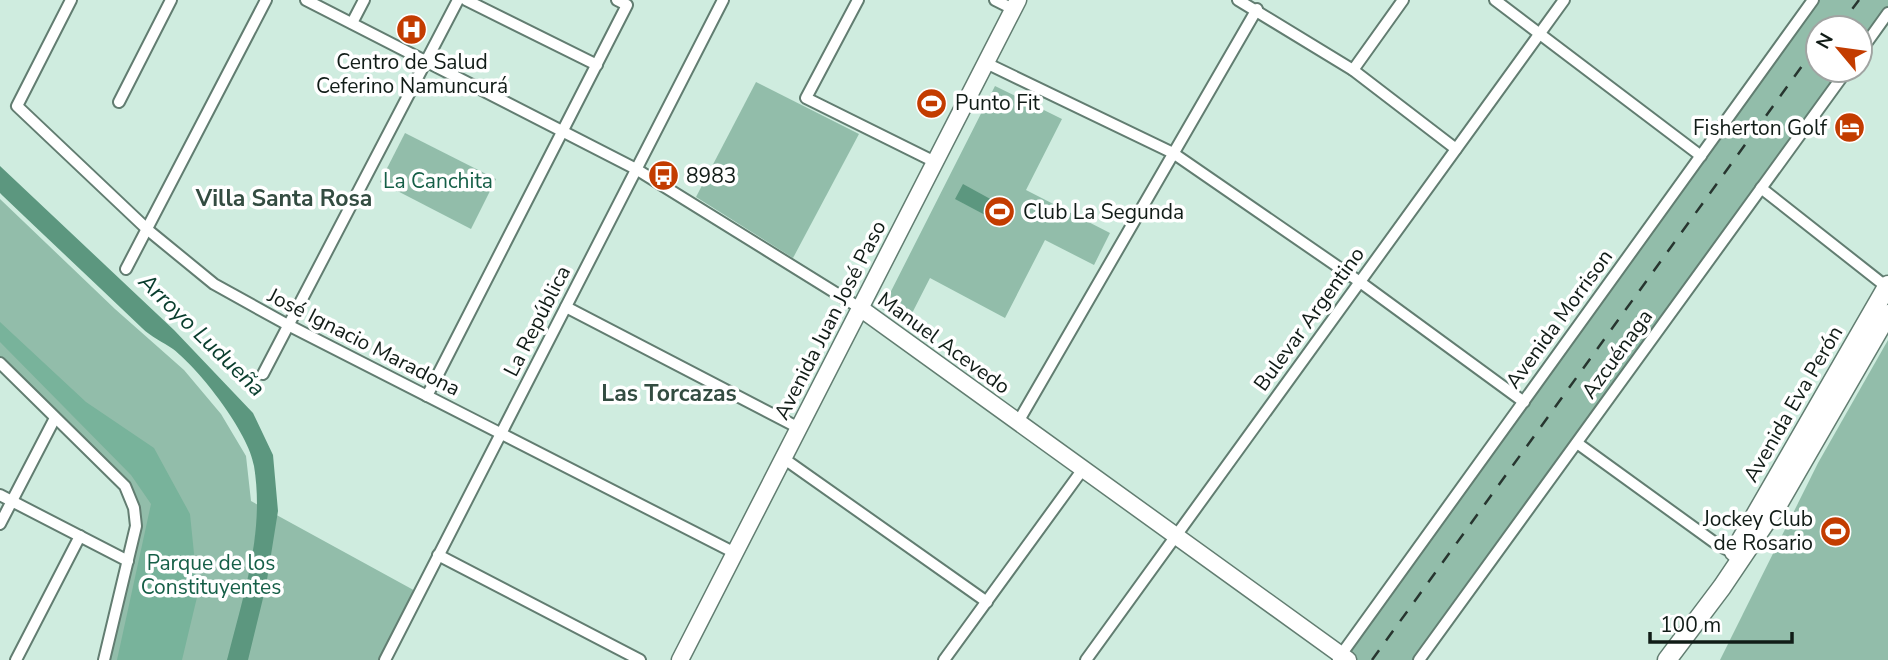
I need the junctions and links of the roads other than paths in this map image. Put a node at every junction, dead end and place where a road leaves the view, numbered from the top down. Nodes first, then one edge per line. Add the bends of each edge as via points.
1 (71, 0) edge
2 (171, 0) edge
3 (266, 0) edge
4 (306, 0) edge
5 (364, 0) edge
6 (458, 0) edge
7 (466, 0) edge
8 (723, 0) edge
9 (858, 0) edge
10 (995, 0) edge
11 (1238, 0) edge
12 (1403, 0) edge
13 (1495, 0) edge
14 (1564, 0) edge
15 (1813, 0) edge
16 (622, 3) edge
17 (1016, 5) edge
18 (1257, 9) junction
19 (1888, 13) edge
20 (352, 23) junction
21 (1874, 32) edge
22 (1540, 33) junction
23 (426, 62) junction
24 (986, 63) junction
25 (597, 65) junction
26 (1353, 70) junction
27 (1837, 84) edge
28 (118, 102) dead end
29 (563, 131) junction
30 (1456, 149) junction
31 (1173, 153) junction
32 (1701, 156) junction
33 (935, 162) junction
34 (636, 169) junction
35 (1761, 188) junction
36 (148, 230) junction
37 (126, 269) dead end
38 (1360, 282) junction
39 (1888, 287) edge
40 (566, 307) junction
41 (860, 308) junction
42 (1888, 314) edge
43 (288, 325) junction
44 (0, 363) edge
45 (262, 374) dead end
46 (427, 396) junction
47 (1524, 401) junction
48 (55, 418) junction
49 (1018, 422) junction
50 (799, 428) junction
51 (500, 433) junction
52 (1577, 443) junction
53 (783, 458) junction
54 (1083, 469) junction
55 (0, 495) edge
56 (12, 501) junction
57 (0, 524) edge
58 (80, 536) junction
59 (1175, 536) junction
60 (735, 553) junction
61 (438, 555) junction
62 (1738, 555) junction
63 (128, 561) junction
64 (987, 603) junction
65 (1342, 658) edge
66 (16, 660) edge
67 (104, 660) edge
68 (384, 660) edge
69 (640, 660) edge
70 (680, 660) edge
71 (944, 660) edge
72 (1086, 660) edge
73 (1419, 660) edge
74 (1667, 660) edge

1 - 36 street, José Ignacio Maradona via 17,106
2 - 28 street
3 - 36 street
4 - 20 street, Manuel Acevedo
5 - 20 street
6 - 23 street
7 - 25 street
8 - 34 street, La República
9 - 33 street via 806,98
10 - 17 street
11 - 18 street
12 - 26 street
13 - 22 street
14 - 22 street, Bulevar Argentino
15 - 32 street, Avenida Morrison
16 - 25 street
17 - 24 main road, Avenida Juan José Paso
18 - 26 street
18 - 31 street
19 - 21 street
20 - 23 street, Manuel Acevedo
22 - 30 street, Bulevar Argentino
22 - 32 street
23 - 29 street, Manuel Acevedo
23 - 43 street
24 - 31 street
24 - 33 main road, Avenida Juan José Paso
25 - 29 street
26 - 30 street
27 - 35 street, Azcuénaga
29 - 34 street, Manuel Acevedo
29 - 46 street
30 - 38 street, Bulevar Argentino
31 - 38 street
31 - 49 street
32 - 47 street, Avenida Morrison
33 - 41 main road, Avenida Juan José Paso
34 - 40 street, La República
34 - 41 street, Manuel Acevedo
35 - 39 street
35 - 52 street, Azcuénaga
36 - 37 street
36 - 43 street, José Ignacio Maradona via 214,284
38 - 47 street
38 - 59 street, Bulevar Argentino
39 - 62 main road, Avenida Eva Perón
40 - 50 street
40 - 51 street, La República
41 - 49 main road, Manuel Acevedo
41 - 50 main road, Avenida Juan José Paso
42 - 62 main road, Avenida Eva Perón via 1780,501
43 - 45 street
43 - 46 street, José Ignacio Maradona
44 - 48 street
46 - 51 street, José Ignacio Maradona
47 - 65 street, Avenida Morrison
48 - 56 street
48 - 63 street via 125,486 135,508 136,526
49 - 54 main road, Manuel Acevedo
50 - 53 main road, Avenida Juan José Paso
51 - 60 street, José Ignacio Maradona
51 - 61 street, La República
52 - 62 street
52 - 73 street, Azcuénaga
53 - 60 main road, Avenida Juan José Paso
53 - 64 street
54 - 59 main road, Manuel Acevedo
54 - 64 street
55 - 56 street
56 - 57 street
56 - 58 street
58 - 63 street
58 - 66 street
59 - 65 main road, Manuel Acevedo
59 - 72 street, Bulevar Argentino
60 - 70 main road, Avenida Juan José Paso
61 - 68 street, La República
61 - 69 street
62 - 74 main road, Avenida Eva Perón
63 - 67 street
64 - 71 street

